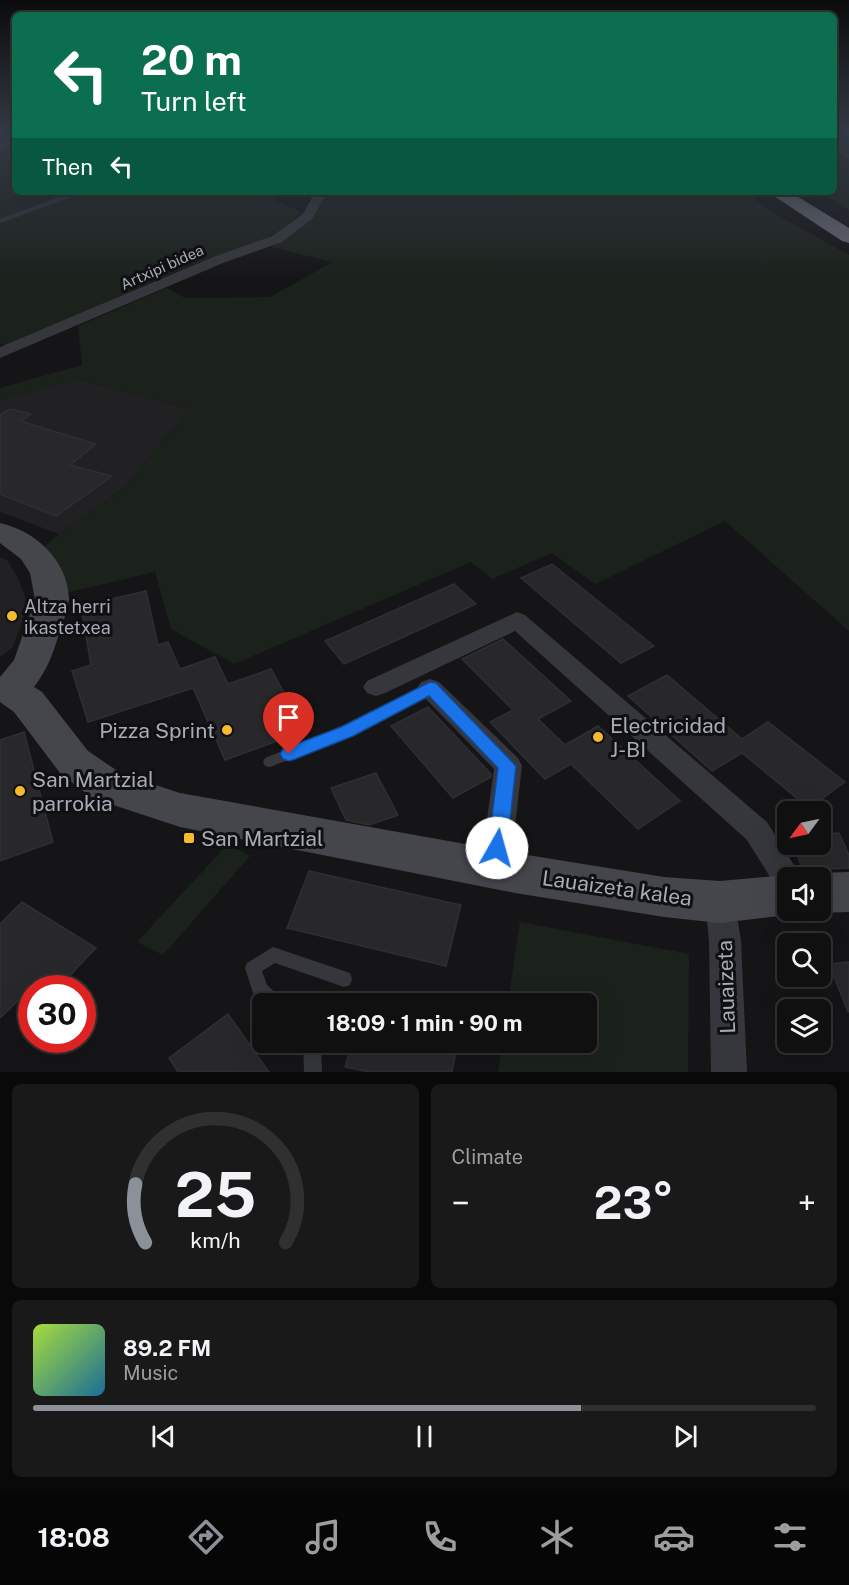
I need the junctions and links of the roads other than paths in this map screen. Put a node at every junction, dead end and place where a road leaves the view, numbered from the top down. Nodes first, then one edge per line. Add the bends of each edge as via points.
1 (319, 195) edge
2 (782, 195) edge
3 (799, 195) edge
4 (849, 226) edge
5 (849, 237) edge
6 (0, 354) edge
7 (0, 532) edge
8 (376, 687) dead end
9 (430, 688) joint
10 (5, 691) edge
11 (270, 762) dead end
12 (780, 867) edge
13 (495, 869) junction
14 (849, 892) edge
15 (831, 893) edge
16 (777, 896) edge
17 (720, 902) junction
18 (344, 979) dead end
19 (263, 993) edge
20 (312, 1053) edge
21 (313, 1072) edge
22 (729, 1072) edge

1 - 6 street, Artxipi bidea via 308,216 277,239 218,260
2 - 5 highway
3 - 4 highway
7 - 10 street via 33,552 47,573 52,600 31,665
8 - 12 street via 517,620 758,831
9 - 11 lane via 347,731
9 - 13 street via 508,766
10 - 13 street, Lauaizeta kalea via 28,702 74,762 107,786 160,805 234,822
13 - 17 street, Lauaizeta kalea via 664,897
14 - 15 street
16 - 17 street, Lauaizeta kalea
17 - 22 street, Lauaizeta
18 - 19 lane via 273,955 253,968
20 - 21 lane

